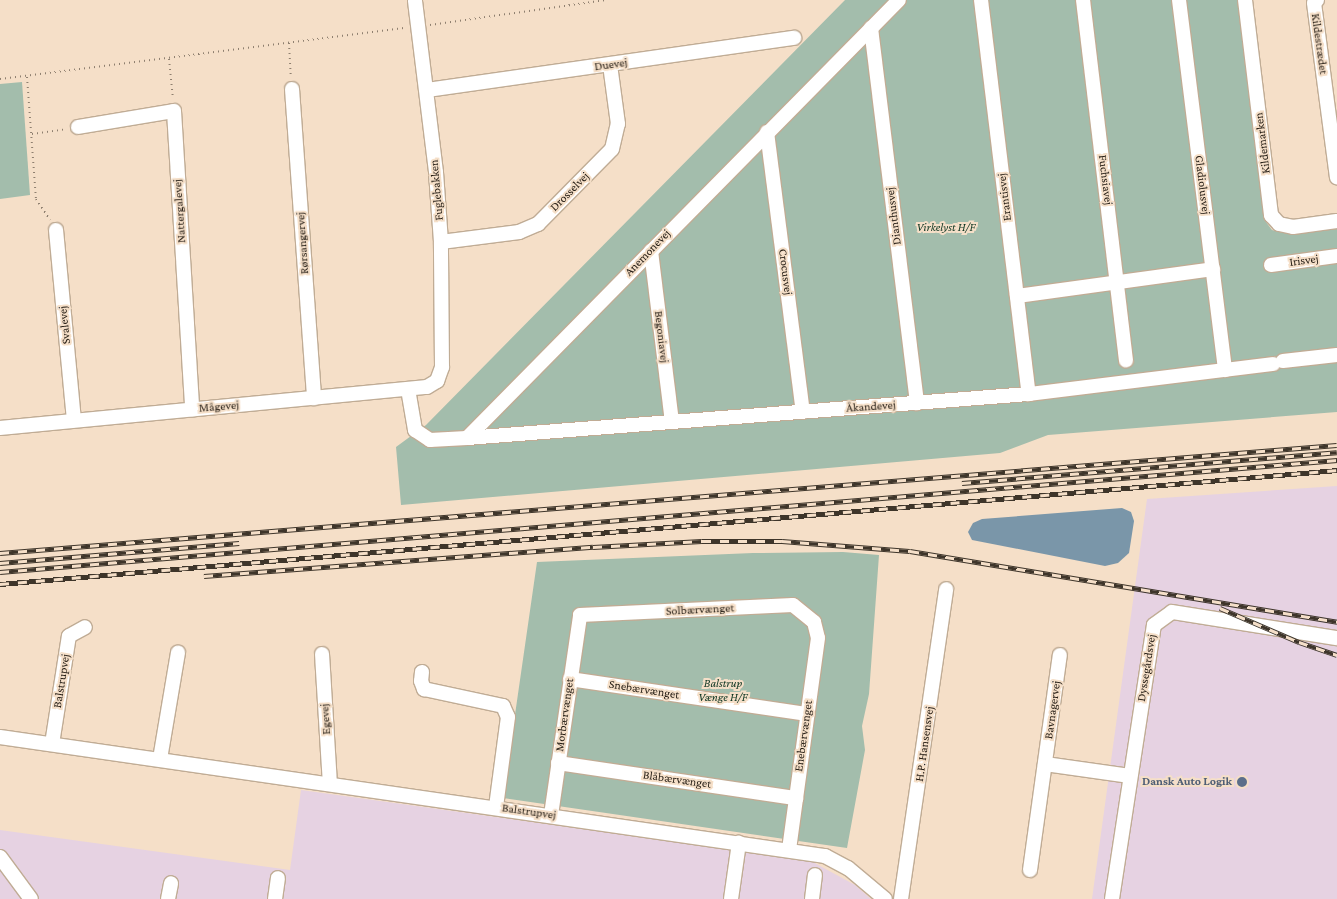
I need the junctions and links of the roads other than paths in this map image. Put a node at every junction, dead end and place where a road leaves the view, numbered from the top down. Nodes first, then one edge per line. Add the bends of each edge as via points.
1 (415, 0) edge
2 (898, 0) edge
3 (981, 0) edge
4 (1083, 0) edge
5 (1179, 0) edge
6 (1245, 0) edge
7 (1317, 0) edge
8 (871, 28) junction
9 (794, 38) dead end
10 (610, 65) junction
11 (292, 89) road end
12 (427, 90) junction
13 (78, 127) road end
14 (767, 132) junction
15 (1337, 177) edge
16 (1337, 221) edge
17 (56, 230) road end
18 (441, 242) junction
19 (651, 251) junction
20 (1337, 256) edge
21 (1271, 265) dead end
22 (1213, 269) junction
23 (1118, 282) junction
24 (1017, 296) junction
25 (1337, 354) edge
26 (1126, 360) dead end
27 (1225, 370) junction
28 (437, 381) joint
29 (408, 389) junction
30 (1029, 394) junction
31 (314, 398) junction
32 (917, 403) junction
33 (192, 409) junction
34 (803, 412) junction
35 (74, 420) junction
36 (672, 422) junction
37 (0, 428) edge
38 (467, 438) junction
39 (946, 589) dead end
40 (580, 615) joint
41 (814, 622) joint
42 (85, 628) dead end
43 (1337, 638) edge
44 (178, 653) dead end
45 (322, 654) dead end
46 (1060, 656) dead end
47 (422, 672) dead end
48 (570, 678) junction
49 (807, 714) junction
50 (0, 737) edge
51 (52, 744) junction
52 (160, 760) junction
53 (558, 763) junction
54 (1045, 764) junction
55 (1130, 776) junction
56 (330, 784) junction
57 (796, 798) junction
58 (496, 808) junction
59 (550, 815) junction
60 (739, 843) junction
61 (789, 850) junction
62 (0, 857) edge
63 (1030, 870) dead end
64 (815, 875) dead end
65 (278, 878) dead end
66 (171, 883) dead end
67 (31, 899) edge
68 (168, 899) edge
69 (275, 899) edge
70 (731, 899) edge
71 (812, 899) edge
72 (885, 899) edge
73 (901, 899) edge
74 (1112, 899) edge

1 - 12 street, Fuglebakken
2 - 8 street, Anemonevej
3 - 24 street, Erantisvej
4 - 23 street, Fuchsiavej
5 - 22 street, Gladiolusvej
6 - 16 street, Kildemarken via 1271,215 1279,224 1293,227
7 - 15 street, Kildestrædet via 1314,3
8 - 14 street, Anemonevej
8 - 32 street, Dianthusvej
9 - 10 street, Duevej
10 - 12 street, Duevej
10 - 18 street, Drosselvej via 618,124 612,149 538,224 519,232
11 - 31 street, Rørsangervej
12 - 18 street, Fuglebakken
13 - 33 street, Nattergalevej via 174,111
14 - 19 street, Anemonevej
14 - 34 street, Crocusvej
17 - 35 street, Svalevej
18 - 28 street, Fuglebakken via 442,367
19 - 36 street, Begoniavej
19 - 38 street, Anemonevej
20 - 21 street, Irisvej
22 - 23 street
22 - 27 street, Gladiolusvej
23 - 24 street
23 - 26 street, Fuchsiavej
24 - 30 street, Erantisvej
25 - 27 street, Åkandevej
27 - 30 street, Åkandevej
28 - 29 street, Mågevej via 427,387
29 - 31 street, Mågevej
29 - 38 street via 415,430 430,440
30 - 32 street, Åkandevej
31 - 33 street, Mågevej
32 - 34 street, Åkandevej
33 - 35 street, Mågevej
34 - 36 street, Åkandevej
35 - 37 street, Mågevej
36 - 38 street, Åkandevej
39 - 73 street, H.P. Hansensvej
40 - 41 street, Solbærvænget via 792,605
40 - 48 street, Morbærvænget
41 - 49 street, Enebærvænget via 818,638
42 - 51 street, Balstrupvej via 69,636
43 - 55 street, Dyssegårdsvej via 1172,612 1154,625
44 - 52 street
45 - 56 street, Egevej
46 - 54 street, Bavnagervej
47 - 58 street via 424,690 503,706 508,716
48 - 49 street, Snebærvænget
48 - 53 street, Morbærvænget
49 - 57 street, Enebærvænget
50 - 51 street, Balstrupvej
51 - 52 street, Balstrupvej
52 - 56 street, Balstrupvej
53 - 57 street, Blåbærvænget
53 - 59 street, Morbærvænget
54 - 55 street
54 - 63 street, Bavnagervej
55 - 74 street, Dyssegårdsvej
56 - 58 street, Balstrupvej
57 - 61 street, Enebærvænget
58 - 59 street, Balstrupvej
59 - 60 street, Balstrupvej
60 - 61 street, Balstrupvej
60 - 70 street
61 - 72 street, Balstrupvej via 825,856
62 - 67 street
64 - 71 street
65 - 69 street
66 - 68 street

